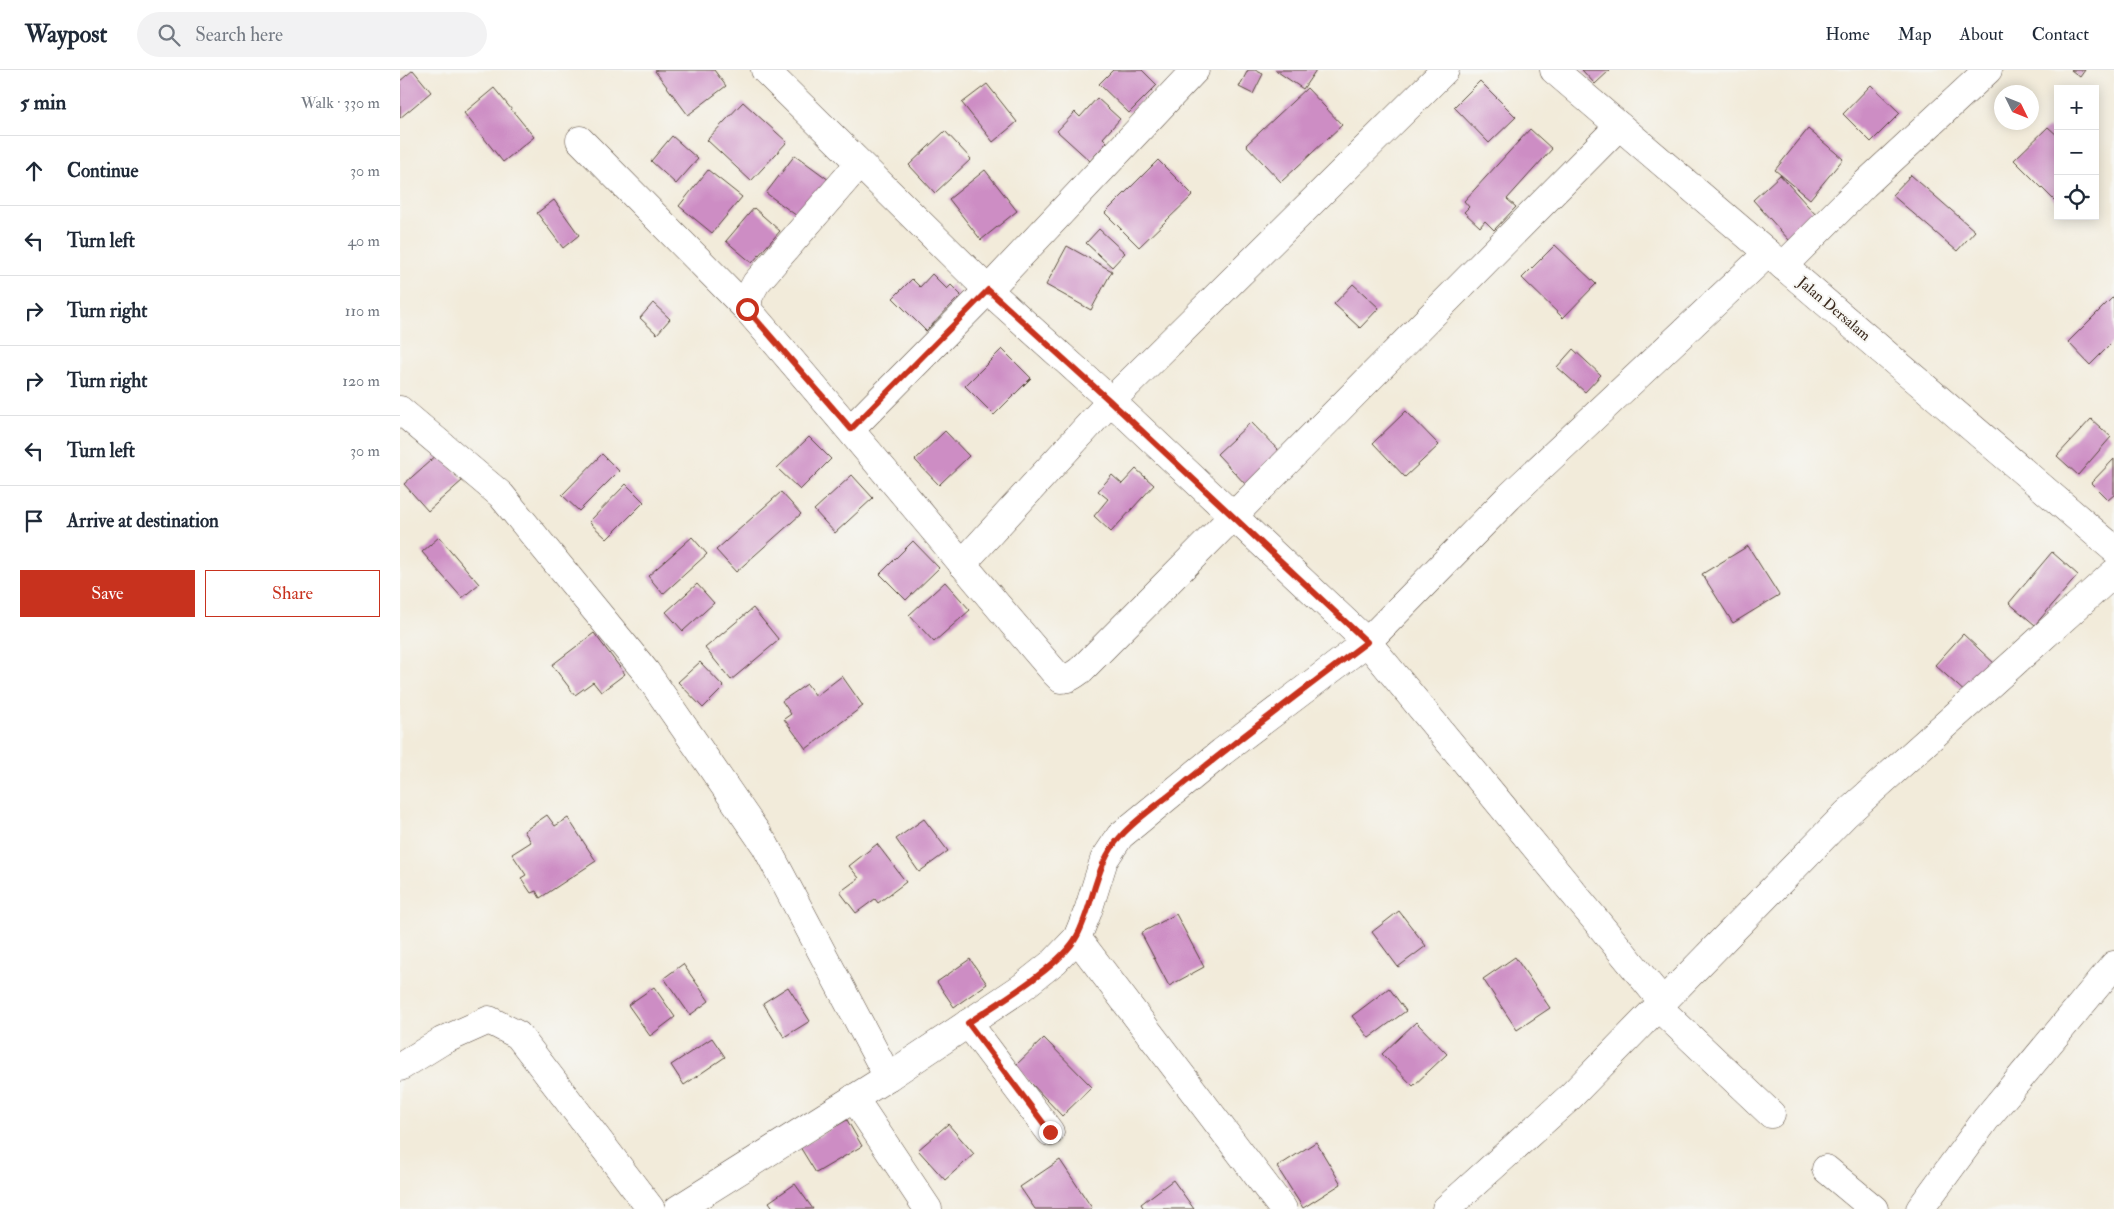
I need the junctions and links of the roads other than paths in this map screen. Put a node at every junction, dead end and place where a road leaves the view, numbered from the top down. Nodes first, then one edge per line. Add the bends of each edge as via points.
1 (765, 70) edge
2 (1195, 70) edge
3 (1445, 70) edge
4 (1554, 70) edge
5 (1988, 70) edge
6 (1619, 126) junction
7 (580, 140) dead end
8 (859, 164) junction
9 (1776, 260) junction
10 (988, 290) junction
11 (747, 309) junction
12 (1110, 401) junction
13 (402, 416) edge
14 (851, 429) junction
15 (1232, 516) junction
16 (2114, 548) edge
17 (962, 564) junction
18 (2114, 573) edge
19 (1367, 642) junction
20 (1077, 938) junction
21 (2114, 965) edge
22 (1660, 1004) junction
23 (968, 1023) junction
24 (400, 1067) edge
25 (888, 1077) junction
26 (854, 1098) junction
27 (1771, 1114) dead end
28 (1050, 1132) dead end
29 (1826, 1169) dead end
30 (651, 1209) edge
31 (678, 1209) edge
32 (928, 1209) edge
33 (1283, 1209) edge
34 (1446, 1209) edge
35 (1874, 1209) edge
36 (1920, 1209) edge

1 - 8 street
2 - 10 street
3 - 12 street
4 - 6 street, Jalan Dersalam
5 - 9 street via 1864,185
6 - 9 street, Jalan Dersalam
6 - 15 street
7 - 11 street
8 - 10 street
8 - 11 street via 756,283
9 - 16 street, Jalan Dersalam
9 - 19 street via 1509,498
10 - 12 street
10 - 14 street
11 - 14 street
12 - 15 street
12 - 17 street
13 - 25 street via 501,495 646,672 765,845
14 - 17 street
15 - 17 street via 1082,669 1065,679 1054,673
15 - 19 street
18 - 22 street via 1846,814
19 - 20 street via 1222,752 1120,836 1104,860
19 - 22 street
20 - 23 street via 1042,972
20 - 33 street
21 - 36 street via 1986,1119
22 - 27 street
22 - 34 street via 1570,1097
23 - 25 street
23 - 28 street
24 - 30 street via 442,1041 489,1020 518,1035
25 - 26 street
26 - 31 street
26 - 32 street
29 - 35 street

